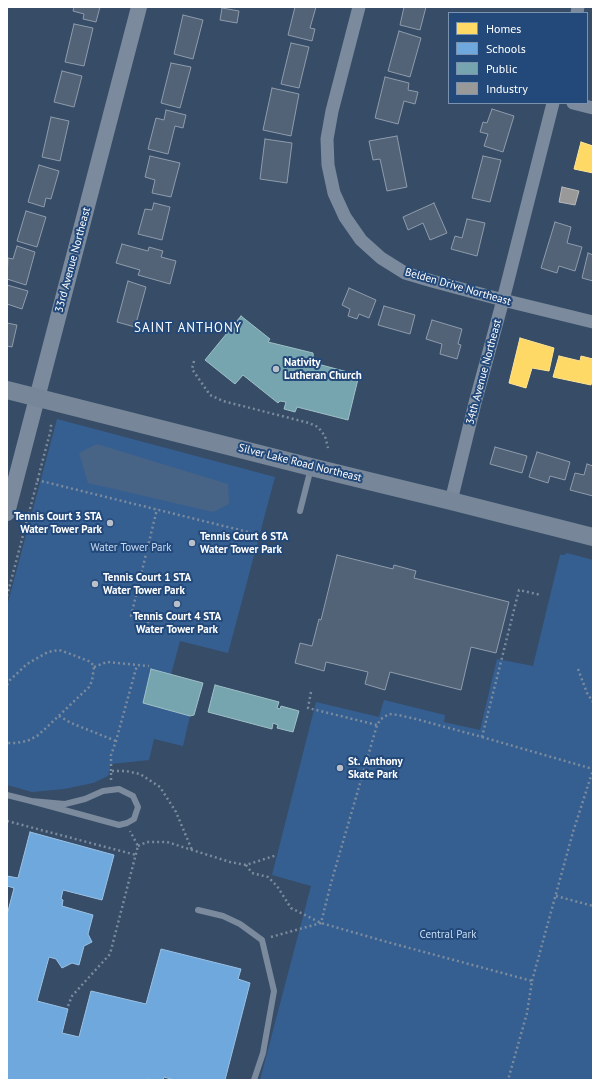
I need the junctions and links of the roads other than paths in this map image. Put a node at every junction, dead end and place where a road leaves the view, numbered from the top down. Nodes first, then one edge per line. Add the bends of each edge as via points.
1 (139, 7) edge
2 (359, 7) edge
3 (553, 104) edge
4 (577, 104) edge
5 (593, 108) edge
6 (503, 300) junction
7 (593, 322) edge
8 (7, 390) edge
9 (38, 398) junction
10 (312, 467) junction
11 (452, 501) junction
12 (300, 511) dead end
13 (7, 512) edge
14 (593, 538) edge
15 (7, 795) edge
16 (32, 801) junction
17 (198, 910) dead end
18 (254, 1080) edge

1 - 9 street, 33rd Avenue Northeast
2 - 6 street, Belden Drive Northeast via 327,139 328,165 334,193 345,217 361,240 381,258 405,273
3 - 6 street, 34th Avenue Northeast
4 - 5 street
6 - 7 street, Belden Drive Northeast
6 - 11 street, 34th Avenue Northeast
8 - 9 main road, Silver Lake Road Northeast
9 - 10 main road, Silver Lake Road Northeast
9 - 13 street, 33rd Avenue Northeast
10 - 11 main road, Silver Lake Road Northeast
10 - 12 lane
11 - 14 main road, Silver Lake Road Northeast
15 - 16 lane
16 - 16 lane via 65,804 103,791 120,790 133,796 138,807 134,819 119,825
17 - 18 lane via 223,916 240,924 262,940 274,991 263,1052

